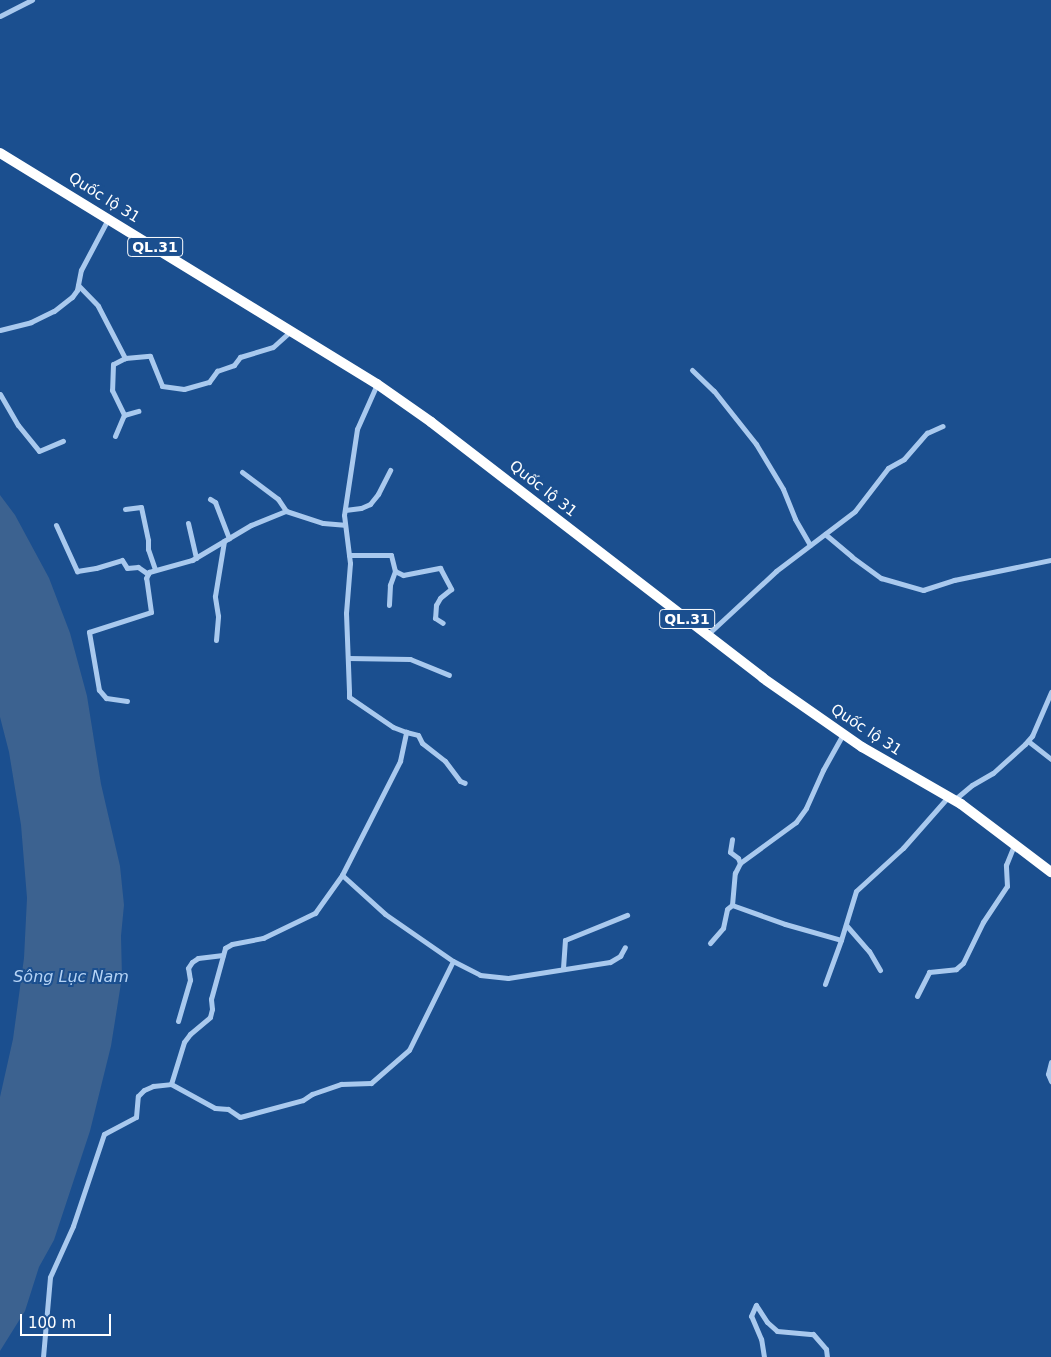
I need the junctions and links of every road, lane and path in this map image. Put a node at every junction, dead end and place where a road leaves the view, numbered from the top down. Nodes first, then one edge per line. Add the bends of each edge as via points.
1 (32, 0) edge
2 (0, 16) edge
3 (0, 153) edge
4 (108, 218) junction
5 (78, 285) junction
6 (0, 330) edge
7 (292, 330) junction
8 (125, 358) junction
9 (692, 370) dead end
10 (377, 384) junction
11 (0, 394) edge
12 (138, 411) dead end
13 (124, 415) junction
14 (943, 426) dead end
15 (116, 436) dead end
16 (63, 441) dead end
17 (390, 470) dead end
18 (242, 472) dead end
19 (210, 499) dead end
20 (125, 509) dead end
21 (345, 510) junction
22 (286, 511) junction
23 (188, 523) dead end
24 (56, 525) dead end
25 (344, 525) junction
26 (825, 534) junction
27 (226, 539) junction
28 (810, 545) junction
29 (349, 555) junction
30 (196, 558) junction
31 (1051, 560) edge
32 (155, 569) junction
33 (394, 572) junction
34 (148, 574) junction
35 (389, 605) dead end
36 (443, 623) dead end
37 (707, 635) junction
38 (216, 640) dead end
39 (348, 658) junction
40 (448, 674) dead end
41 (1051, 692) edge
42 (127, 701) dead end
43 (406, 732) junction
44 (843, 734) junction
45 (1028, 741) junction
46 (1051, 759) edge
47 (465, 783) dead end
48 (951, 799) junction
49 (732, 839) dead end
50 (1014, 844) junction
51 (740, 864) junction
52 (1051, 872) edge
53 (342, 874) junction
54 (732, 905) junction
55 (628, 915) dead end
56 (846, 925) junction
57 (841, 940) junction
58 (710, 943) dead end
59 (625, 947) dead end
60 (223, 955) junction
61 (453, 961) junction
62 (564, 968) junction
63 (880, 970) dead end
64 (825, 984) dead end
65 (917, 996) dead end
66 (178, 1021) dead end
67 (1051, 1062) edge
68 (1051, 1081) edge
69 (171, 1084) junction
70 (43, 1357) edge
71 (764, 1357) edge
72 (827, 1357) edge

1 - 2 street
3 - 4 highway, Quốc lộ 31 / QL.31
4 - 5 street via 81,270
4 - 7 highway, Quốc lộ 31 / QL.31
5 - 6 street via 72,297 54,311 31,322
5 - 8 street via 98,306
7 - 8 street via 273,346 240,357 234,365 219,370 209,382 184,388 161,386 150,356
7 - 10 highway, Quốc lộ 31 / QL.31
8 - 13 street via 113,364 111,385
9 - 28 street via 714,391 756,444 783,489
10 - 21 street via 357,429
10 - 37 highway, Quốc lộ 31 / QL.31
11 - 16 street via 18,425 39,451
12 - 13 street
13 - 15 street
14 - 26 street via 927,433 904,459 888,468 860,506
17 - 21 street via 370,504
18 - 22 street via 278,498
19 - 27 street via 215,502
20 - 32 street via 141,507
21 - 25 street
22 - 25 street via 323,523
22 - 27 street
23 - 30 street
24 - 34 street via 77,571 122,560 127,568 138,567
25 - 29 street
26 - 28 street
26 - 31 street via 881,578 923,590 954,580
27 - 30 street
27 - 38 street via 215,596 218,616
28 - 37 street via 776,571
29 - 33 street via 391,555
29 - 39 street
30 - 32 street
32 - 34 street
33 - 35 street
33 - 36 street via 403,574 440,568 451,589 440,598 436,607 435,618
34 - 42 street via 151,612 89,632 99,690 106,698
37 - 44 highway, Quốc lộ 31 / QL.31
39 - 40 street via 410,659
39 - 43 street via 349,697 393,727
41 - 45 street
43 - 47 street via 418,736
43 - 53 street via 397,771
44 - 48 highway, Quốc lộ 31 / QL.31
44 - 51 street via 796,822
45 - 46 street
45 - 48 street via 993,772
48 - 50 highway, Quốc lộ 31 / QL.31
48 - 56 street via 860,887 852,899
49 - 51 street via 730,852
50 - 52 highway, Quốc lộ 31 / QL.31
50 - 65 street via 1006,865 1006,886 983,922 963,963 956,969 929,972
51 - 54 street via 735,873
53 - 60 street via 310,916 263,938 228,945
53 - 61 street via 385,914
54 - 57 street
54 - 58 street via 723,928
55 - 62 street via 565,940
56 - 57 street
56 - 63 street via 869,951
57 - 64 street
59 - 62 street via 615,961
60 - 66 street via 198,958 192,962 188,968 190,980
60 - 69 street via 211,999 210,1017 186,1038
61 - 62 street via 474,973 498,978
61 - 69 street via 409,1050 371,1083 341,1084 303,1100 240,1117 228,1110 215,1108
67 - 68 street via 1048,1074
69 - 70 street via 144,1090 138,1096 136,1117 102,1137 72,1226 50,1277
71 - 72 street via 751,1316 756,1305 777,1331 812,1334 826,1349

